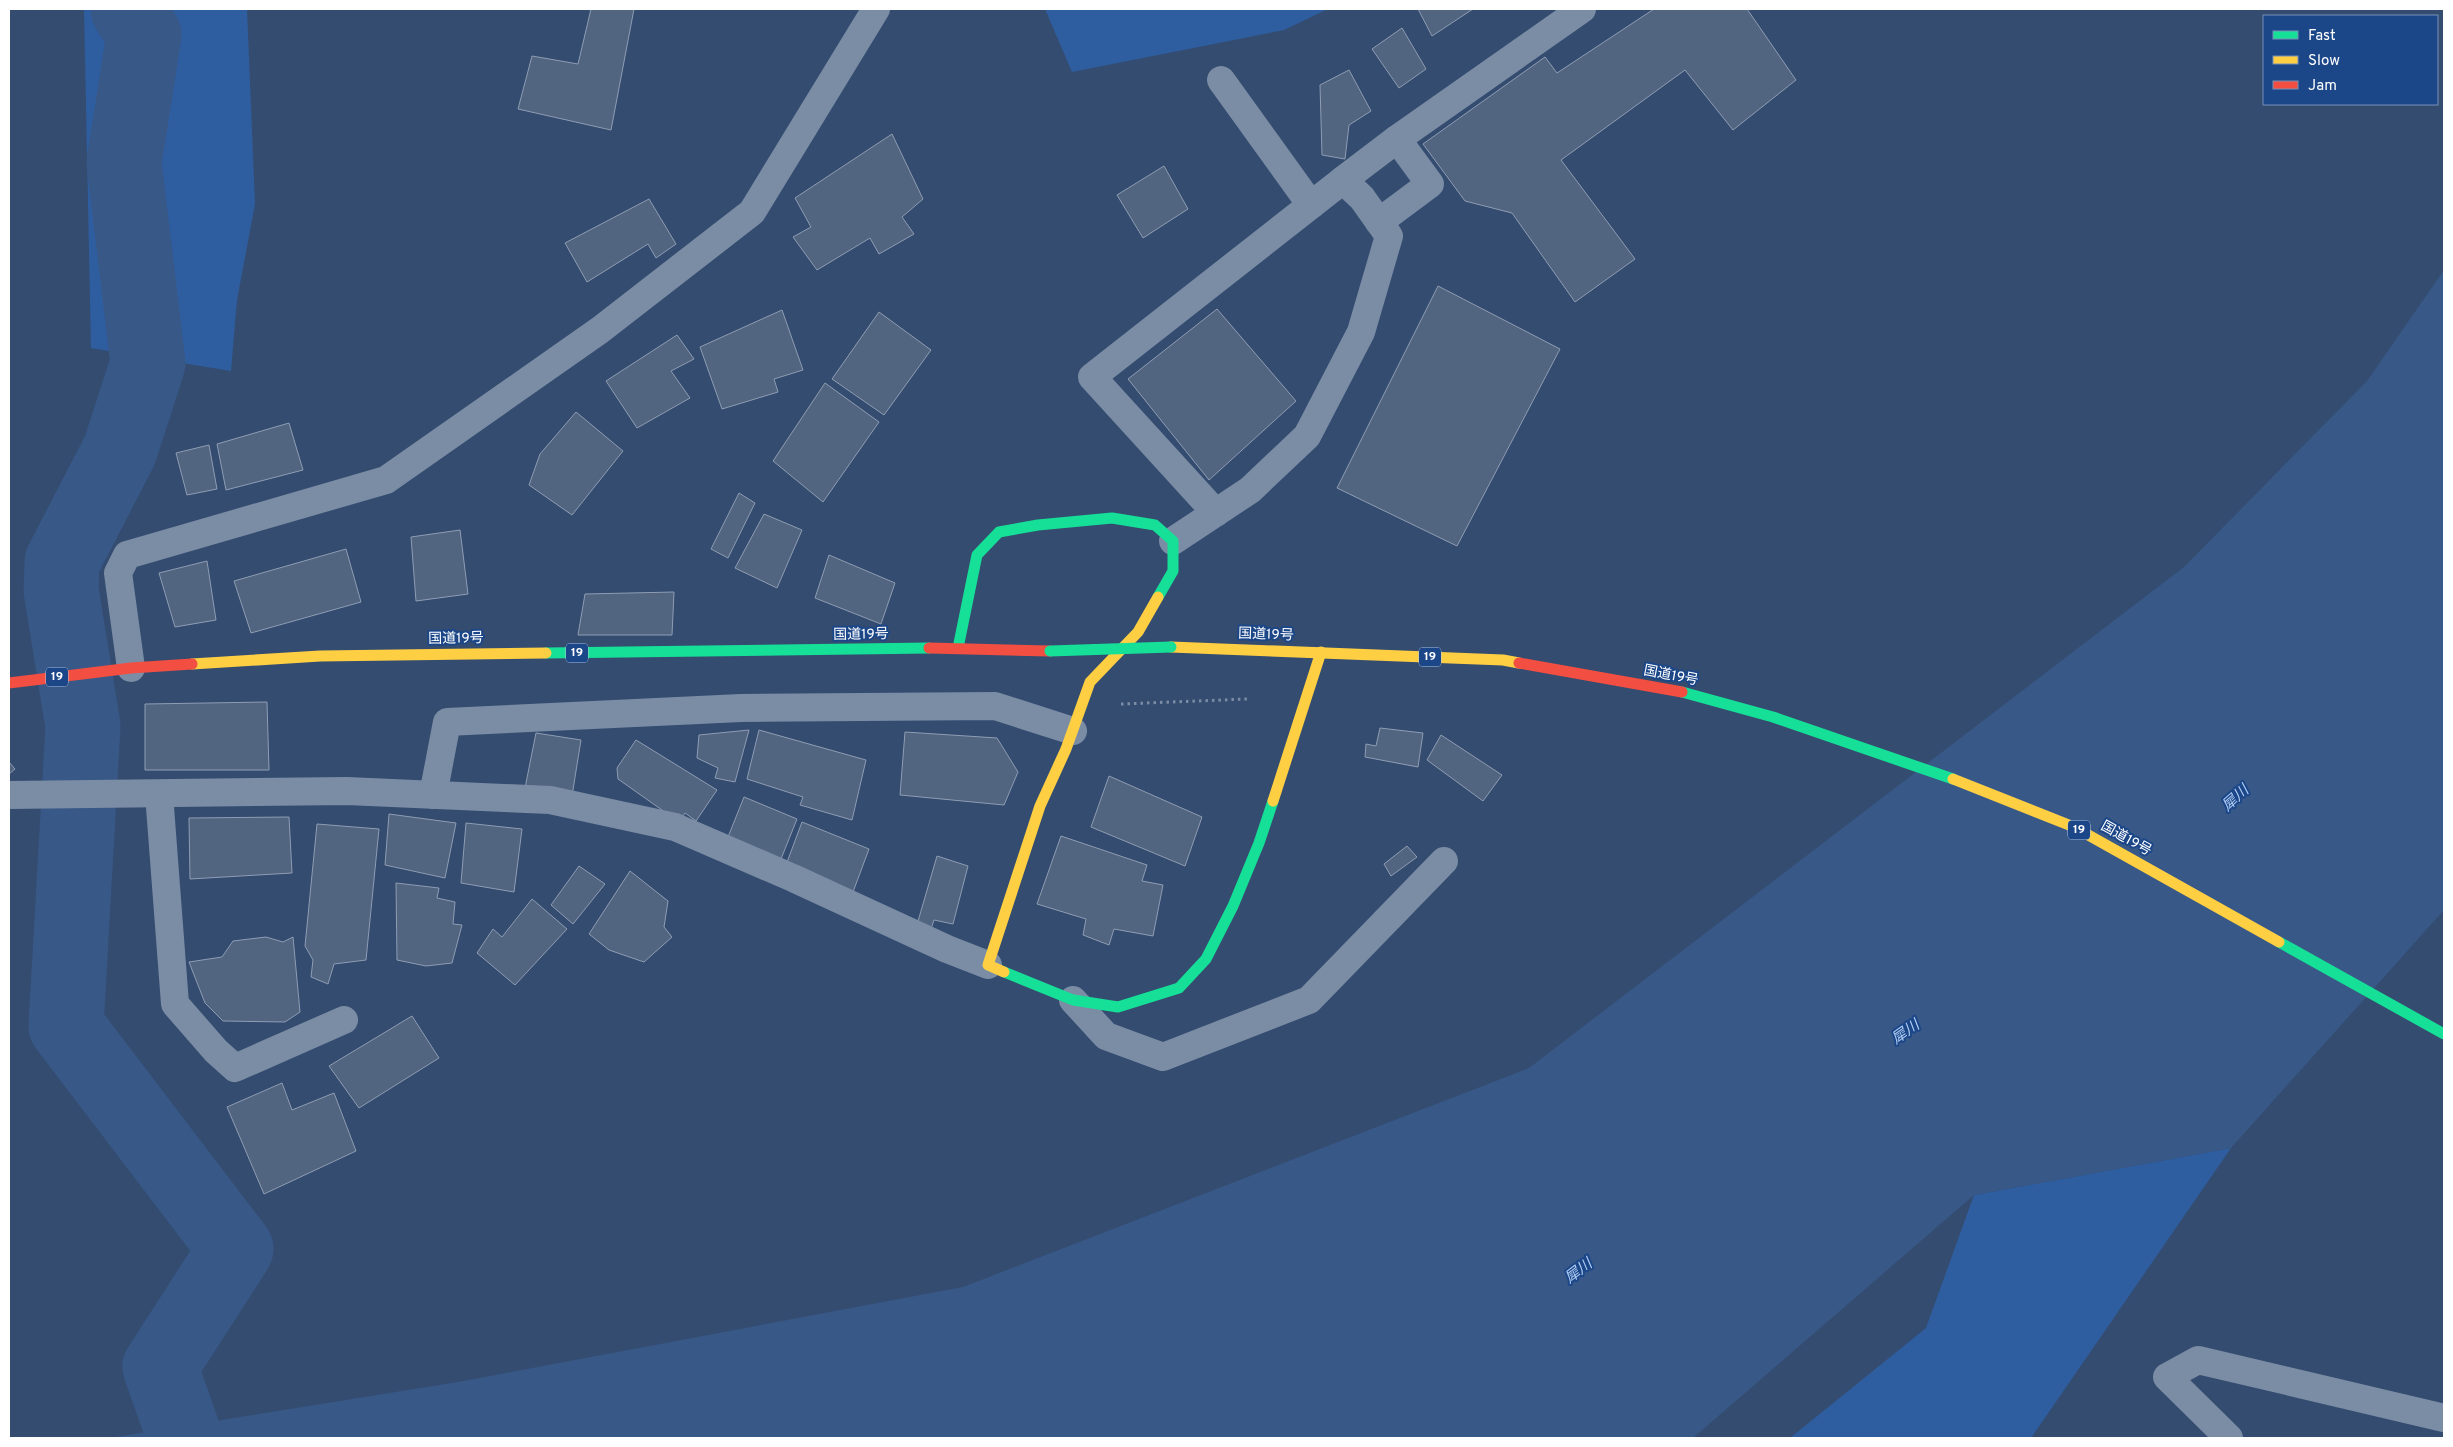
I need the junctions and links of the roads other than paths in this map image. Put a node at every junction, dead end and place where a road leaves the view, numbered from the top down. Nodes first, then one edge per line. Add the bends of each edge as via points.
1 (876, 9) edge
2 (1582, 9) edge
3 (1221, 80) dead end
4 (1397, 139) junction
5 (1343, 180) junction
6 (1311, 205) junction
7 (1379, 222) junction
8 (1216, 513) junction
9 (1173, 541) junction
10 (958, 648) junction
11 (1320, 652) junction
12 (118, 669) junction
13 (9, 683) edge
14 (1073, 731) junction
15 (159, 794) junction
16 (433, 794) junction
17 (9, 795) edge
18 (1444, 861) dead end
19 (988, 965) junction
20 (1073, 1000) junction
21 (344, 1020) dead end
22 (2444, 1034) edge
23 (2444, 1418) edge
24 (2229, 1438) edge

1 - 12 street via 752,212 600,330 386,480 126,554 118,573
2 - 4 street
3 - 6 street
4 - 5 street
4 - 7 street via 1430,184
5 - 6 street
5 - 7 street via 1362,198
6 - 8 street via 1092,377
7 - 8 street via 1389,236 1361,332 1307,436 1250,490
8 - 9 street
9 - 10 main road via 1155,525 1112,518 999,532 977,555
9 - 14 main road via 1173,571 1138,632 1090,682
10 - 11 main road, 国道19号 / 19, bridge via 1050,651 1171,647
10 - 12 main road, 国道19号 / 19 via 320,656
11 - 20 main road via 1259,843 1233,906 1206,959 1179,988 1118,1007
11 - 22 main road, 国道19号 / 19 via 1504,660 1685,694 1773,717 1860,746 1976,787 2074,827
12 - 13 main road, 国道19号 / 19
14 - 16 street via 995,706 740,708 447,722
14 - 19 main road via 1040,806
15 - 16 street via 347,791
15 - 17 street
15 - 21 street via 175,1004 235,1068
16 - 19 street via 550,800 675,827
18 - 20 street via 1309,1000 1163,1057 1106,1036
19 - 20 main road
23 - 24 street via 2198,1360 2167,1377

